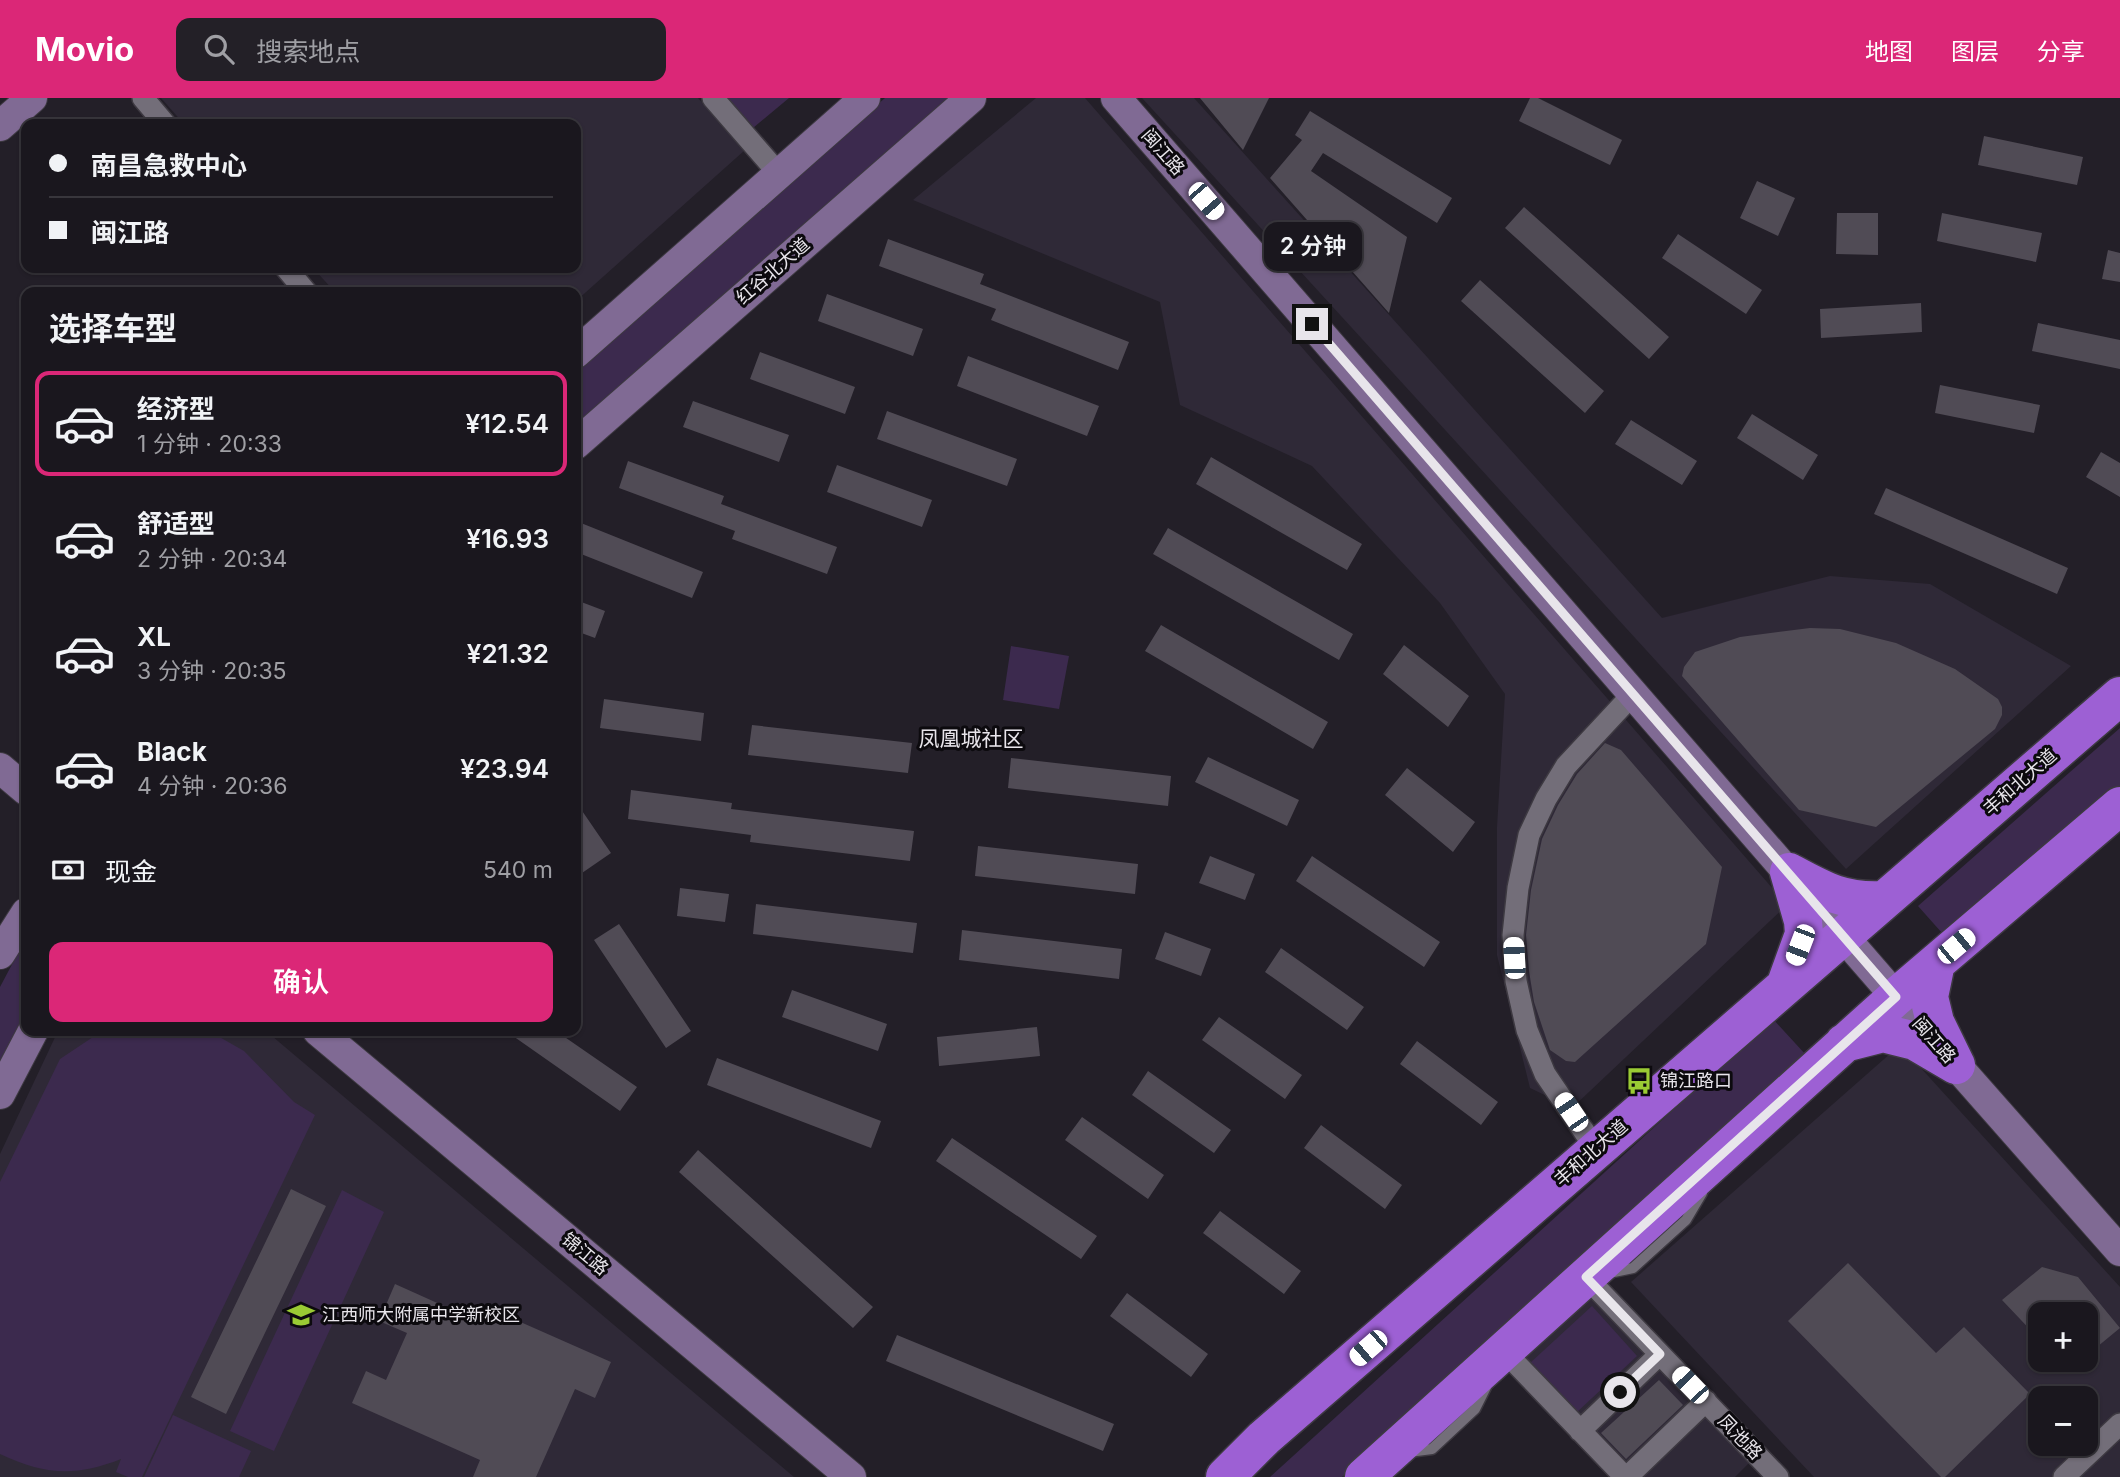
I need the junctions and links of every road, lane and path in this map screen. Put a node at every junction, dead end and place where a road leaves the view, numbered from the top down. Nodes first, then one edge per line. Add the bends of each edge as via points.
1 (32, 98) edge
2 (143, 98) edge
3 (713, 98) edge
4 (865, 98) edge
5 (971, 98) edge
6 (1116, 98) edge
7 (161, 119) edge
8 (0, 127) edge
9 (779, 174) junction
10 (290, 273) edge
11 (302, 287) edge
12 (581, 349) edge
13 (581, 439) edge
14 (1633, 694) junction
15 (2120, 696) edge
16 (0, 768) edge
17 (21, 786) edge
18 (2120, 806) edge
19 (1789, 872) junction
20 (1883, 900) junction
21 (21, 921) edge
22 (1843, 935) junction
23 (0, 954) edge
24 (1936, 963) junction
25 (1785, 985) junction
26 (1896, 997) junction
27 (30, 1036) edge
28 (324, 1036) edge
29 (1844, 1043) junction
30 (1956, 1065) junction
31 (0, 1094) edge
32 (1596, 1149) junction
33 (2120, 1251) edge
34 (1586, 1277) junction
35 (1504, 1351) junction
36 (1660, 1354) junction
37 (1706, 1401) junction
38 (2120, 1424) edge
39 (1580, 1431) junction
40 (1376, 1466) edge
41 (851, 1477) edge
42 (1225, 1477) edge
43 (1626, 1477) edge
44 (1778, 1477) edge
45 (2064, 1477) edge

1 - 8 main road
2 - 7 street
3 - 9 street
4 - 9 main road
5 - 13 main road, 红谷北大道
6 - 14 main road, 闽江路
9 - 12 main road
10 - 11 street
14 - 19 main road, 闽江路
14 - 32 street via 1566,766 1546,799 1529,835 1513,935 1516,981 1527,1031 1545,1074
15 - 20 highway, 丰和北大道
16 - 17 main road
18 - 24 highway
19 - 20 highway via 1843,898
19 - 22 main road, 闽江路
19 - 25 highway via 1804,934
20 - 22 highway, 丰和北大道
21 - 23 main road
22 - 25 highway, 丰和北大道
22 - 26 main road, 闽江路
24 - 26 highway
24 - 30 highway via 1929,997 1935,1022
25 - 32 highway, 丰和北大道
26 - 29 highway
26 - 30 main road, 闽江路
27 - 31 main road
28 - 41 main road, 锦江路
29 - 30 highway via 1883,1033 1914,1041
29 - 34 highway
30 - 33 main road, 闽江路
32 - 42 highway, 丰和北大道
34 - 35 highway
34 - 36 street, 凤池路
35 - 39 street
35 - 40 highway
36 - 37 street, 凤池路
36 - 39 street
37 - 43 street
37 - 44 street, 凤池路
38 - 45 street
39 - 43 street

